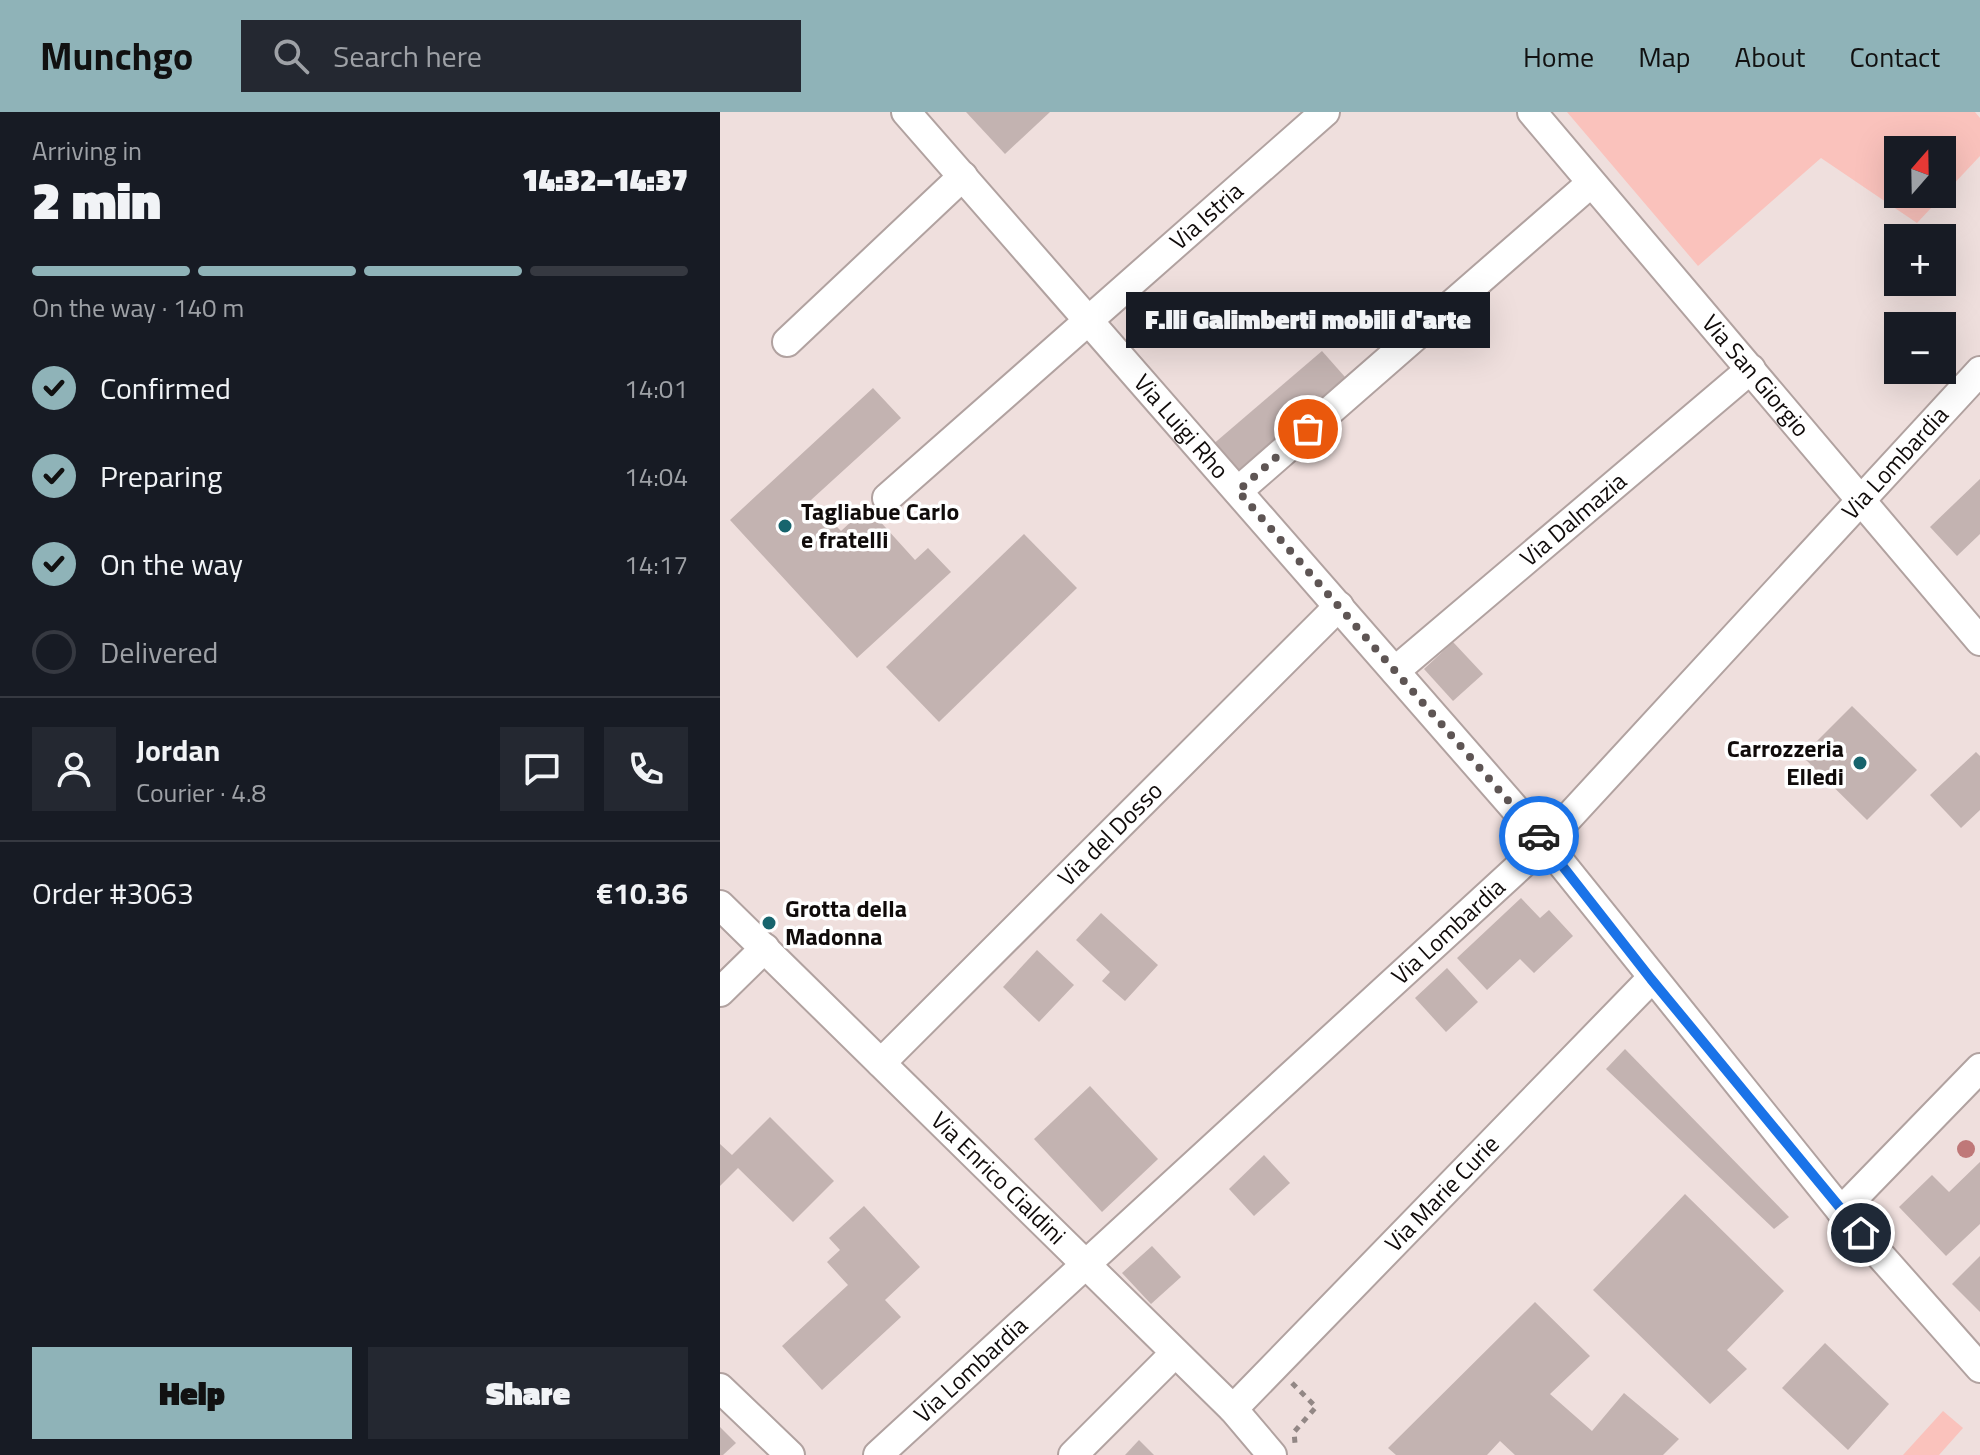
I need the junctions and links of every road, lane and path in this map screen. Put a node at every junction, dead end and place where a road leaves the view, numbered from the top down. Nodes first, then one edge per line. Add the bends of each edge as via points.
1 (906, 112) edge
2 (1325, 112) edge
3 (1532, 112) edge
4 (963, 176) junction
5 (1591, 183) junction
6 (1088, 319) junction
7 (787, 342) dead end
8 (1751, 369) junction
9 (1980, 371) edge
10 (1238, 491) junction
11 (1861, 497) junction
12 (887, 498) dead end
13 (1339, 606) junction
14 (1980, 641) edge
15 (1395, 671) junction
16 (1545, 843) junction
17 (720, 905) edge
18 (765, 948) junction
19 (1651, 979) junction
20 (720, 992) edge
21 (881, 1063) junction
22 (1980, 1068) edge
23 (1841, 1211) junction
24 (1088, 1266) junction
25 (1175, 1353) junction
26 (1274, 1366) junction
27 (1980, 1368) edge
28 (720, 1388) edge
29 (1233, 1409) junction
30 (1277, 1454) edge
31 (790, 1455) edge
32 (878, 1455) edge
33 (1073, 1455) edge

1 - 4 street, Via Luigi Rho
2 - 6 street, Via Istria
3 - 5 street, Via San Giorgio
4 - 6 street, Via Luigi Rho
4 - 7 street
5 - 8 street, Via San Giorgio
5 - 10 street
6 - 10 street, Via Luigi Rho
6 - 12 street, Via Istria
8 - 11 street, Via San Giorgio
8 - 15 street, Via Dalmazia
9 - 11 street, Via Lombardia
10 - 13 street, Via Luigi Rho
11 - 14 street, Via San Giorgio
11 - 16 street, Via Lombardia
13 - 15 street, Via Luigi Rho
13 - 21 street, Via del Dosso
15 - 16 street, Via Luigi Rho
16 - 19 street, Via Luigi Rho
16 - 24 street, Via Lombardia
17 - 18 street, Via Enrico Cialdini
18 - 20 street
18 - 21 street, Via Enrico Cialdini
19 - 23 street, Via Luigi Rho
19 - 26 street, Via Marie Curie
21 - 24 street, Via Enrico Cialdini
22 - 23 street
23 - 27 street, Via Luigi Rho
24 - 25 street, Via Enrico Cialdini
24 - 32 street, Via Lombardia
25 - 29 street, Via Enrico Cialdini
25 - 33 street
26 - 29 street, Via Marie Curie
26 - 30 path via 1316,1407
28 - 31 street
29 - 30 street, Via Enrico Cialdini

